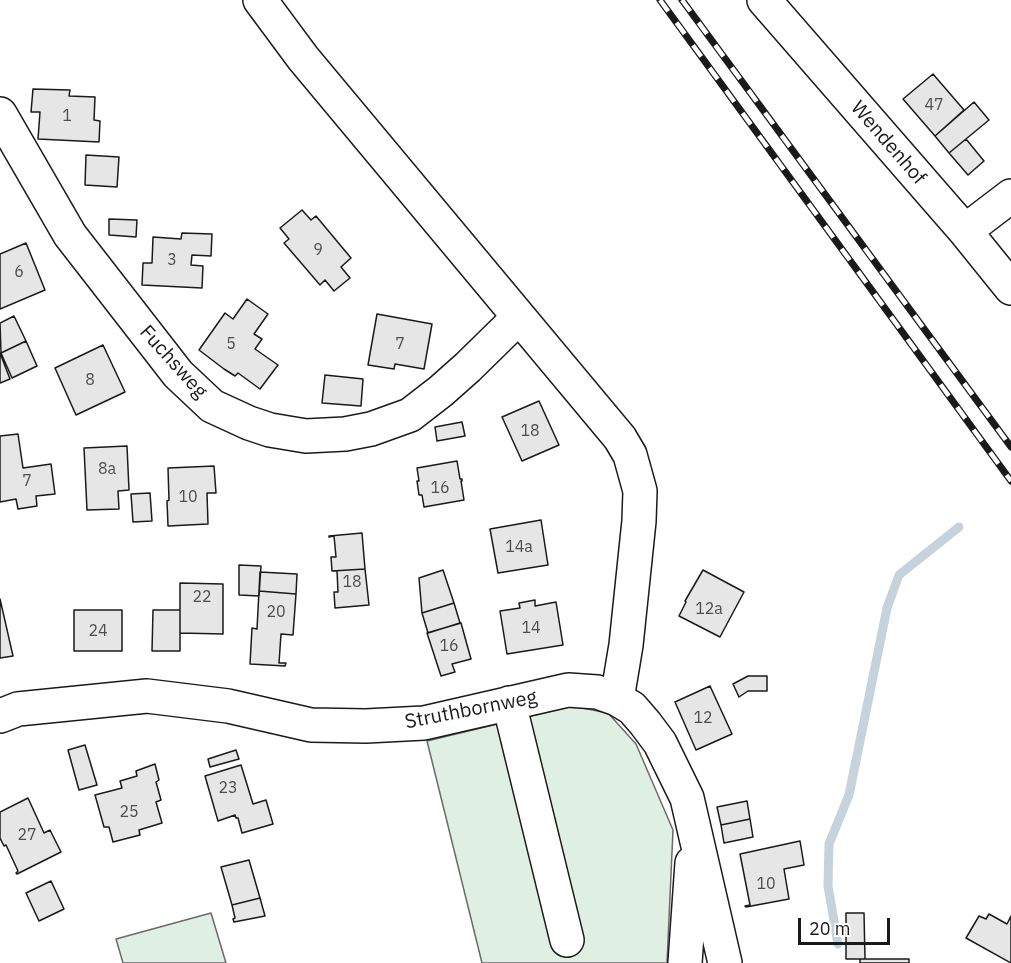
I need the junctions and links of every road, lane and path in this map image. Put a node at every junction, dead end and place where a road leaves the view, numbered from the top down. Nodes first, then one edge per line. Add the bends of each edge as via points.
1 (260, 0) edge
2 (764, 0) edge
3 (0, 114) edge
4 (1011, 196) edge
5 (964, 231) junction
6 (1011, 288) edge
7 (519, 316) junction
8 (617, 699) junction
9 (509, 703) junction
10 (0, 716) edge
11 (694, 829) junction
12 (567, 940) dead end
13 (685, 963) edge
14 (725, 963) edge

1 - 7 street via 303,58
2 - 5 street, Wendenhof
3 - 7 street, Fuchsweg via 70,235 178,374 212,406 249,423 306,436 371,429 410,415 468,368
4 - 5 street
5 - 6 street, Wendenhof
7 - 8 street via 620,438 636,475 639,521
8 - 9 street, Struthbornweg via 597,692 568,690
8 - 11 street, Struthbornweg via 632,708 660,743 687,798
9 - 10 street, Struthbornweg via 424,723 366,726 310,724 228,706 147,696 18,709
9 - 12 street
11 - 13 street
11 - 14 street, Struthbornweg

